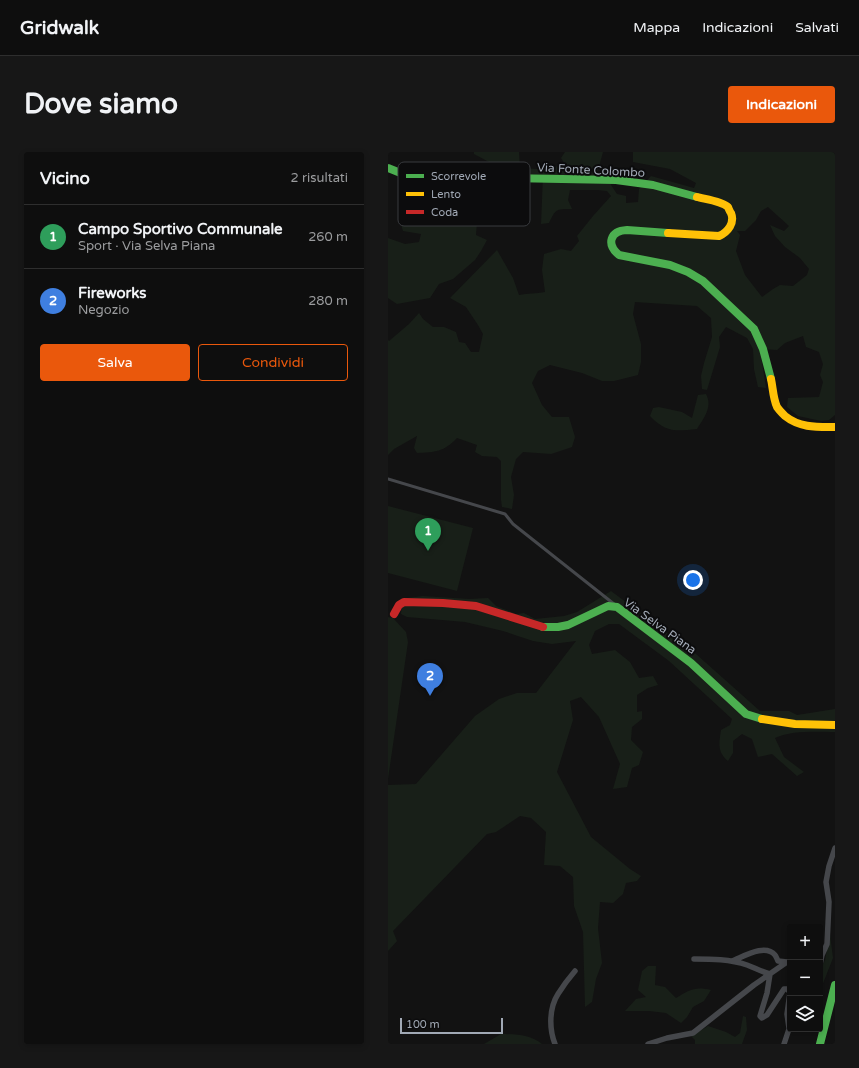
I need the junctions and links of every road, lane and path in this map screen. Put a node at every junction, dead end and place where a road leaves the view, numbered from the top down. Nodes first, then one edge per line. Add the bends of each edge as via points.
1 (530, 179) edge
2 (835, 427) edge
3 (388, 479) edge
4 (616, 607) junction
5 (396, 611) dead end
6 (835, 726) edge
7 (835, 848) edge
8 (823, 953) edge
9 (694, 959) dead end
10 (732, 961) junction
11 (575, 970) dead end
12 (770, 974) junction
13 (835, 985) edge
14 (789, 996) edge
15 (788, 1032) edge
16 (555, 1044) edge
17 (648, 1044) edge
18 (784, 1044) edge
19 (820, 1044) edge

1 - 2 street, Via Fonte Colombo via 623,181 653,185 728,207 732,223 725,233 719,236 627,230 614,233 612,245 619,255 670,265 703,281 759,336 778,408 797,424
3 - 4 lane via 505,514 513,524
4 - 5 street, Via Selva Piana via 600,608 568,625 558,627 544,627 476,606 444,602 402,602
4 - 6 street, Via Selva Piana via 691,663 746,714 795,724
7 - 8 street via 826,882 829,902 827,944
9 - 10 street
10 - 12 street
10 - 12 street via 756,951 766,950 774,954 778,961 787,962
11 - 16 street via 557,995 552,1008
12 - 14 street via 760,1016 762,1018 766,1015 784,989 788,989
12 - 17 street via 693,1032
13 - 19 street
15 - 18 street

